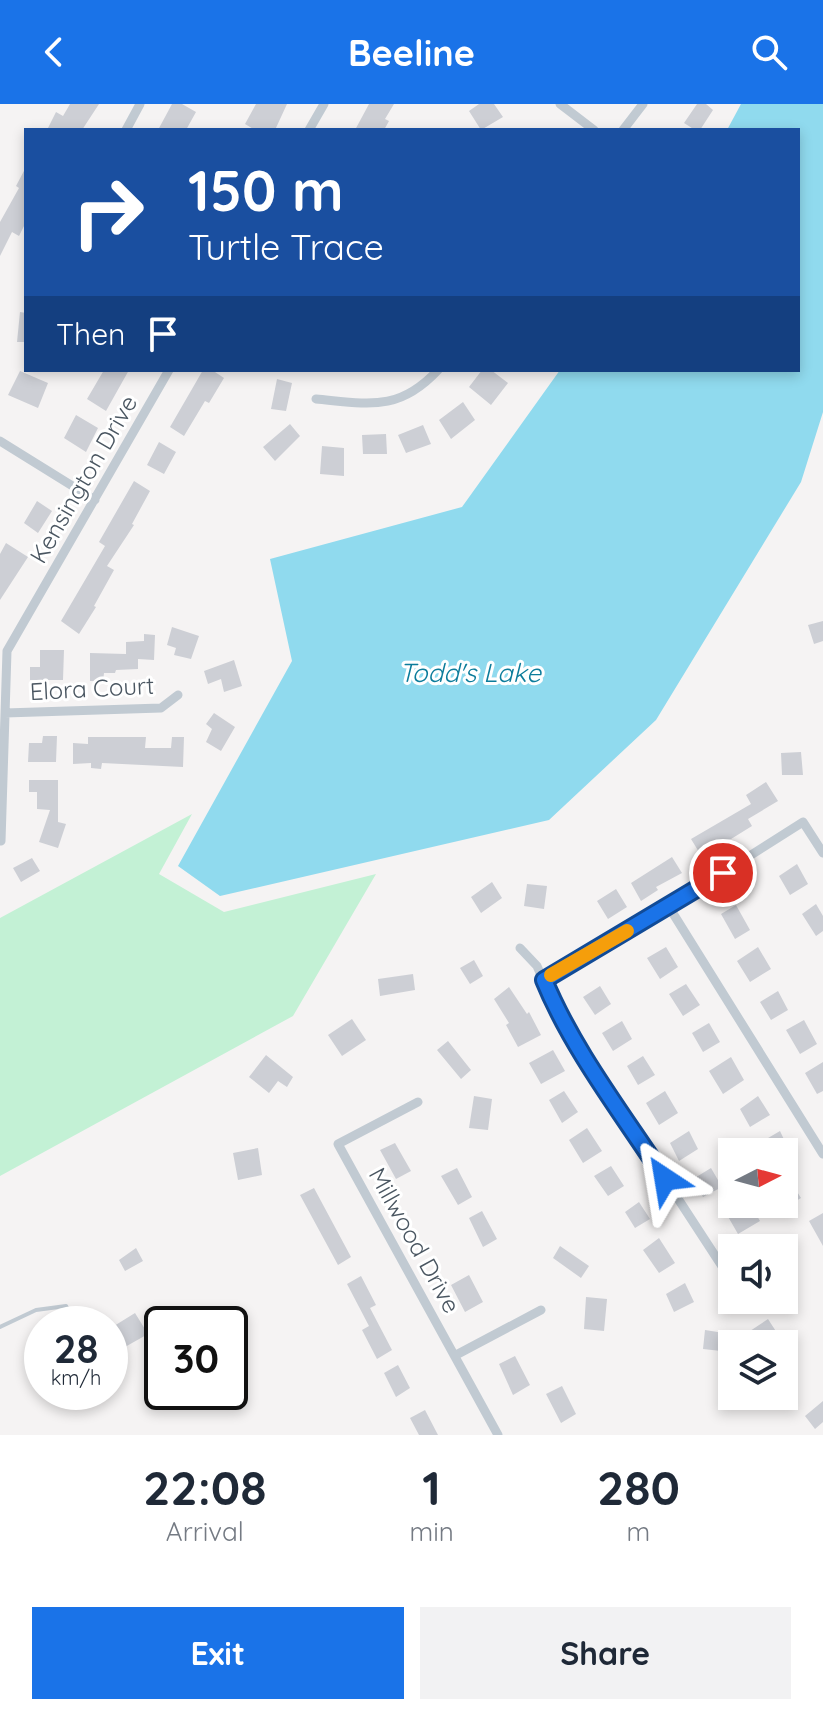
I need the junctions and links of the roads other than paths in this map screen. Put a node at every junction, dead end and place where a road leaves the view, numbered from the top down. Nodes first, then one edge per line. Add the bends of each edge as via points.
1 (140, 104) edge
2 (324, 104) edge
3 (560, 104) edge
4 (643, 104) edge
5 (127, 128) edge
6 (310, 128) edge
7 (591, 128) edge
8 (625, 128) edge
9 (168, 372) edge
10 (436, 372) edge
11 (316, 399) dead end
12 (0, 441) edge
13 (95, 500) junction
14 (178, 695) dead end
15 (5, 713) junction
16 (1, 841) edge
17 (823, 853) edge
18 (669, 907) junction
19 (520, 948) dead end
20 (544, 980) junction
21 (418, 1102) dead end
22 (823, 1154) edge
23 (718, 1260) edge
24 (541, 1310) dead end
25 (24, 1316) edge
26 (0, 1327) edge
27 (456, 1355) junction
28 (498, 1435) edge

1 - 5 street
2 - 6 street
3 - 7 street
4 - 8 street
9 - 13 street, Kensington Drive
10 - 11 street via 422,388 399,399 373,404
12 - 13 street
13 - 15 street, Kensington Drive via 7,651
14 - 15 street, Elora Court via 161,708
15 - 16 street, Kensington Drive
17 - 18 street via 803,822
18 - 20 street
18 - 22 street
19 - 20 street
20 - 23 street via 583,1053
21 - 27 street, Millwood Drive via 338,1144
24 - 27 street
25 - 26 lane
27 - 28 street, Millwood Drive

